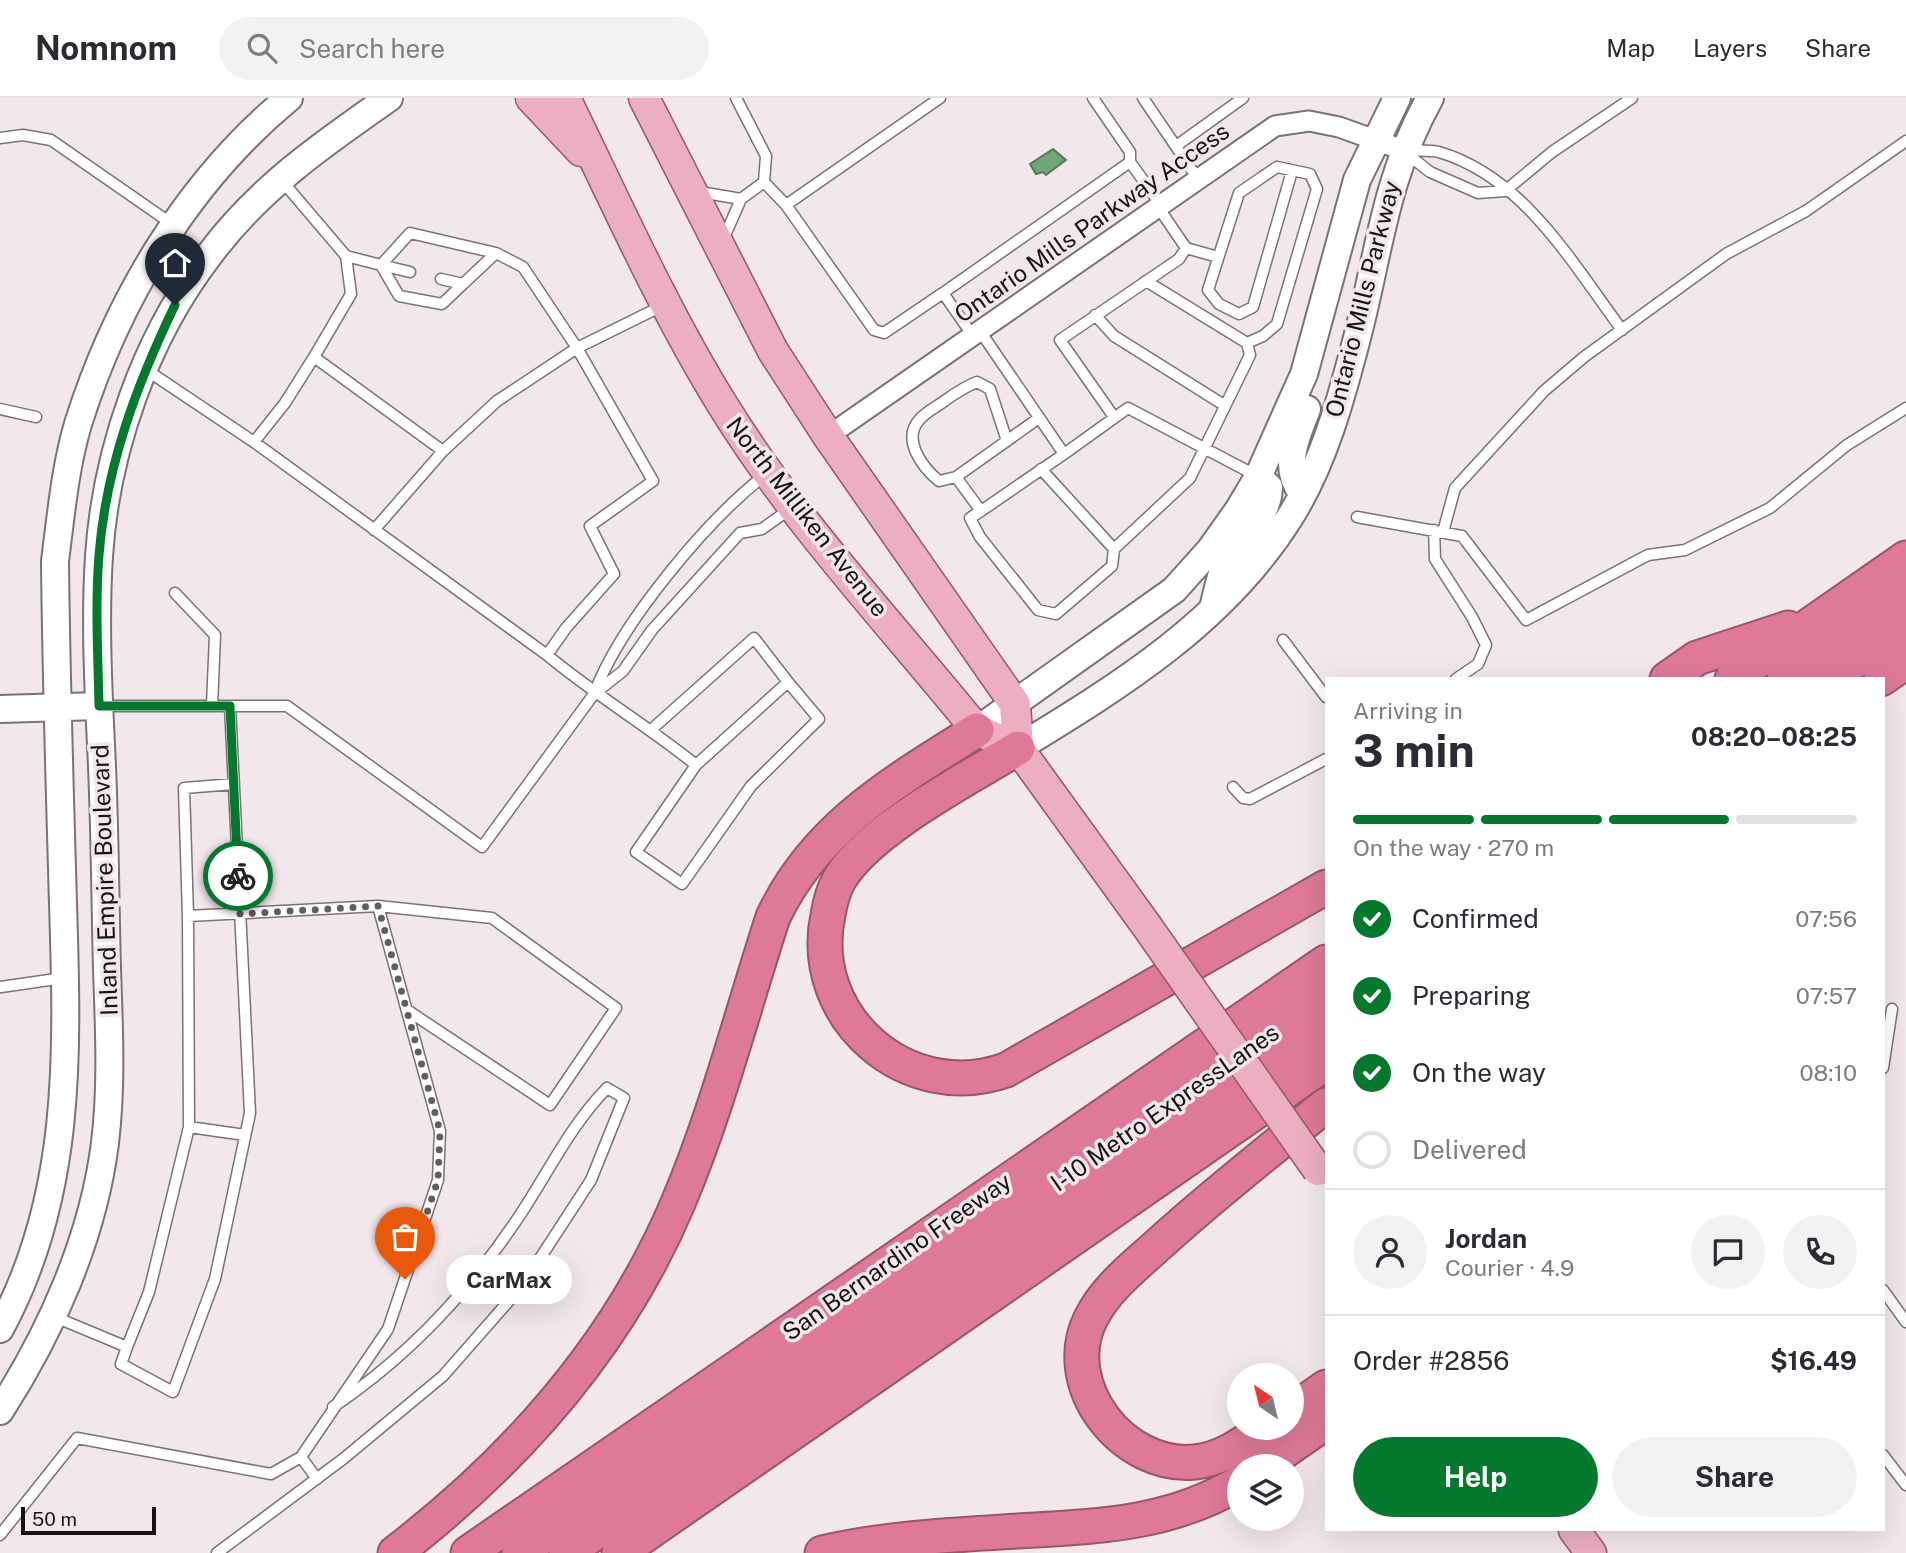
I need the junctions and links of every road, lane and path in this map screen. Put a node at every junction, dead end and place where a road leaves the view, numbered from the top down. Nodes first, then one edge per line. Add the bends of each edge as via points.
1 (289, 98) edge
2 (390, 98) edge
3 (530, 98) edge
4 (565, 98) edge
5 (644, 98) edge
6 (736, 98) edge
7 (940, 98) edge
8 (1093, 98) edge
9 (1143, 98) edge
10 (1243, 98) edge
11 (1397, 98) edge
12 (1430, 98) edge
13 (1632, 98) edge
14 (658, 111) edge
15 (0, 138) edge
16 (1374, 141) junction
17 (1906, 141) edge
18 (1176, 146) junction
19 (1403, 150) junction
20 (1130, 162) junction
21 (600, 170) junction
22 (1292, 170) junction
23 (280, 178) junction
24 (1198, 179) junction
25 (764, 182) junction
26 (691, 189) junction
27 (1505, 191) junction
28 (741, 199) junction
29 (786, 205) junction
30 (1159, 206) junction
31 (175, 225) junction
32 (720, 245) junction
33 (1186, 248) junction
34 (496, 253) junction
35 (346, 256) junction
36 (1218, 257) junction
37 (381, 265) junction
38 (410, 272) dead end
39 (441, 279) dead end
40 (1146, 281) junction
41 (463, 284) junction
42 (943, 293) junction
43 (666, 304) junction
44 (1095, 315) junction
45 (1321, 321) junction
46 (1622, 330) junction
47 (976, 333) junction
48 (1247, 343) junction
49 (576, 348) junction
50 (314, 357) junction
51 (144, 369) junction
52 (1224, 405) junction
53 (1906, 408) edge
54 (0, 409) edge
55 (36, 417) dead end
56 (1114, 417) junction
57 (1040, 418) junction
58 (828, 436) junction
59 (254, 442) junction
60 (1007, 442) junction
61 (1203, 447) junction
62 (443, 451) junction
63 (1064, 454) junction
64 (1041, 470) junction
65 (767, 473) junction
66 (956, 477) junction
67 (1258, 477) junction
68 (1301, 493) junction
69 (793, 506) junction
70 (981, 511) junction
71 (1357, 517) dead end
72 (374, 530) junction
73 (1439, 531) junction
74 (1114, 548) junction
75 (1906, 558) edge
76 (175, 593) dead end
77 (1906, 594) edge
78 (1212, 613) junction
79 (1823, 616) junction
80 (1906, 625) edge
81 (1283, 640) dead end
82 (547, 655) junction
83 (1906, 662) edge
84 (1459, 677) edge
85 (1670, 677) edge
86 (1735, 677) edge
87 (1787, 677) edge
88 (1832, 677) edge
89 (1884, 677) edge
90 (788, 682) junction
91 (594, 694) junction
92 (1325, 696) edge
93 (1015, 704) junction
94 (99, 706) junction
95 (212, 706) junction
96 (230, 706) junction
97 (57, 707) junction
98 (0, 709) edge
99 (652, 729) junction
100 (977, 730) junction
101 (1018, 748) junction
102 (1325, 760) edge
103 (696, 765) junction
104 (234, 784) junction
105 (1233, 787) dead end
106 (1325, 888) edge
107 (378, 906) junction
108 (240, 914) junction
109 (188, 916) junction
110 (1325, 962) edge
111 (65, 978) junction
112 (0, 987) edge
113 (1325, 997) edge
114 (1892, 1009) dead end
115 (407, 1010) junction
116 (1325, 1027) edge
117 (1885, 1055) edge
118 (1325, 1064) edge
119 (1325, 1106) edge
120 (189, 1127) junction
121 (245, 1135) junction
122 (1322, 1176) edge
123 (1885, 1293) edge
124 (7, 1295) edge
125 (52, 1315) junction
126 (1906, 1322) edge
127 (0, 1329) edge
128 (127, 1347) junction
129 (1325, 1388) edge
130 (1304, 1403) edge
131 (332, 1407) junction
132 (0, 1411) edge
133 (1325, 1423) edge
134 (1246, 1440) edge
135 (1281, 1454) edge
136 (301, 1457) junction
137 (1885, 1458) edge
138 (317, 1479) junction
139 (1906, 1485) edge
140 (1227, 1489) edge
141 (1575, 1531) edge
142 (0, 1535) edge
143 (217, 1553) edge
144 (395, 1553) edge
145 (468, 1553) edge
146 (519, 1553) edge
147 (566, 1553) edge
148 (619, 1553) edge
149 (822, 1553) edge
150 (1591, 1553) edge

1 - 31 main road, Inland Empire Boulevard via 219,166
2 - 23 main road, Inland Empire Boulevard
3 - 21 main road
4 - 21 main road, North Milliken Avenue
5 - 14 main road
6 - 25 lane via 766,156
7 - 29 lane
8 - 20 lane via 1130,152
9 - 18 lane
10 - 18 lane
11 - 16 main road, Ontario Mills Parkway
12 - 19 main road, Ontario Mills Parkway
13 - 27 lane via 1552,152
14 - 26 main road
15 - 31 lane via 23,135 51,140
16 - 19 street, Ontario Mills Parkway Access
16 - 24 street, Ontario Mills Parkway Access via 1309,121 1275,126
16 - 45 main road, Ontario Mills Parkway via 1357,180
17 - 46 lane via 1806,211 1726,254
18 - 24 lane
19 - 27 lane via 1438,152 1483,173
19 - 27 lane via 1430,172 1478,193
19 - 68 main road, Ontario Mills Parkway via 1338,409
20 - 30 lane
20 - 42 lane
21 - 43 main road, North Milliken Avenue
22 - 36 lane via 1278,167 1239,193
22 - 36 lane via 1253,307 1239,314 1219,304 1208,290
22 - 48 lane via 1310,174 1317,189 1277,324
23 - 35 lane
23 - 51 main road, Inland Empire Boulevard via 209,254 175,305
24 - 30 street, Ontario Mills Parkway Access
25 - 28 lane
25 - 29 lane
26 - 28 lane
26 - 32 main road
27 - 46 lane via 1538,217
28 - 32 lane
29 - 42 lane via 874,330 884,333
30 - 33 lane
30 - 47 street, Ontario Mills Parkway Access
31 - 97 main road, Inland Empire Boulevard via 140,279 105,350 78,426 54,561
32 - 58 main road via 774,351
33 - 36 lane
33 - 40 lane via 1179,259
34 - 37 lane via 410,233
34 - 41 lane
34 - 49 lane via 523,267
35 - 37 lane
35 - 50 lane via 351,294
37 - 38 lane
37 - 41 lane via 399,296 442,304
39 - 41 lane
40 - 44 lane
40 - 48 lane
42 - 47 lane
43 - 49 lane
43 - 65 main road, North Milliken Avenue
44 - 52 lane via 1114,336
44 - 56 lane via 1060,340
45 - 67 main road, Ontario Mills Parkway via 1304,374
45 - 68 main road via 1327,342 1324,365 1294,445 1291,470
46 - 73 lane via 1544,391 1472,467 1455,488
47 - 57 lane
47 - 58 street, Ontario Mills Parkway Access
48 - 52 lane via 1250,355
49 - 62 lane via 497,401
49 - 82 lane via 653,481 590,526 614,574
50 - 59 lane
50 - 62 lane
51 - 59 lane
51 - 94 main road, Inland Empire Boulevard via 121,434 99,556
52 - 61 lane
53 - 73 lane via 1847,445 1770,508 1685,550 1648,555 1525,620 1462,536
54 - 55 lane
56 - 61 lane via 1128,408
56 - 63 lane
57 - 60 lane
57 - 63 lane
58 - 93 main road
59 - 72 lane
60 - 66 lane
60 - 66 lane via 990,389 977,382 966,386 913,429 914,447 929,472 939,481
61 - 67 lane
61 - 74 lane via 1190,478
62 - 72 lane
63 - 64 lane
64 - 70 lane
64 - 74 lane
65 - 69 main road, North Milliken Avenue
65 - 91 lane via 736,498 649,600 606,662
66 - 70 lane
67 - 78 main road via 1269,487 1269,500 1226,564
67 - 93 main road, Ontario Mills Parkway via 1210,550 1174,590
68 - 78 main road, Ontario Mills Parkway via 1290,517
69 - 91 lane via 762,528 740,533 652,630 623,671
69 - 100 main road, North Milliken Avenue
70 - 74 lane via 970,518 980,537 1045,614 1056,614 1112,566
71 - 73 lane
72 - 82 lane
73 - 84 lane via 1435,559 1486,645 1478,664
75 - 79 highway
76 - 95 lane via 215,635
77 - 87 highway
78 - 101 main road, Ontario Mills Parkway via 1130,678
79 - 85 highway via 1697,658
79 - 86 highway
80 - 88 highway
81 - 92 lane
82 - 91 lane
83 - 89 highway
90 - 99 lane via 754,638
90 - 103 lane
90 - 103 lane via 818,719 751,786 681,884 636,852
91 - 96 lane via 482,847 287,706
91 - 99 lane
93 - 100 main road, Ontario Mills Parkway
93 - 101 main road
94 - 95 lane
94 - 97 main road
94 - 125 main road, Inland Empire Boulevard via 108,1112 85,1227
95 - 96 lane
96 - 104 lane
97 - 98 main road
97 - 111 main road, Inland Empire Boulevard
99 - 103 lane
100 - 101 main road, North Milliken Avenue
100 - 144 highway via 840,824 796,874 774,917 678,1203 639,1282 590,1357 525,1438
101 - 106 highway via 862,853 844,871 831,901 824,939 832,991 866,1040 905,1067 955,1079 1006,1070
101 - 122 main road, bridge
102 - 105 lane via 1250,799
104 - 108 lane
104 - 109 lane via 184,789
107 - 108 lane
107 - 115 lane
107 - 115 lane via 492,918 616,1008 550,1105
108 - 109 lane
108 - 121 lane via 250,1114
109 - 120 lane
110 - 145 highway, San Bernardino Freeway
111 - 112 lane
111 - 124 main road, Inland Empire Boulevard via 65,1091 49,1199
113 - 146 highway, I-10 Metro ExpressLanes
114 - 117 lane
115 - 131 lane via 440,1131 438,1180 388,1329
116 - 147 highway, I-10 Metro ExpressLanes
118 - 148 highway
119 - 134 highway via 1212,1196 1117,1282 1091,1318 1084,1340 1084,1371 1091,1399 1108,1425 1138,1449 1174,1462 1193,1462 1222,1455
120 - 121 lane
120 - 128 lane via 149,1292
121 - 128 lane via 215,1279 173,1392 121,1364
123 - 126 lane
124 - 125 main road
124 - 127 main road, Inland Empire Boulevard
125 - 128 lane
125 - 132 main road, Inland Empire Boulevard via 41,1343
129 - 130 highway
131 - 136 lane
131 - 138 lane via 368,1384 453,1305 521,1213 580,1116 607,1088 624,1098 591,1180 522,1286 443,1376
133 - 135 highway
136 - 138 lane
136 - 142 lane via 271,1474 77,1438
137 - 139 lane
138 - 143 lane
140 - 149 highway via 1178,1513 1137,1522 906,1538
141 - 150 main road

